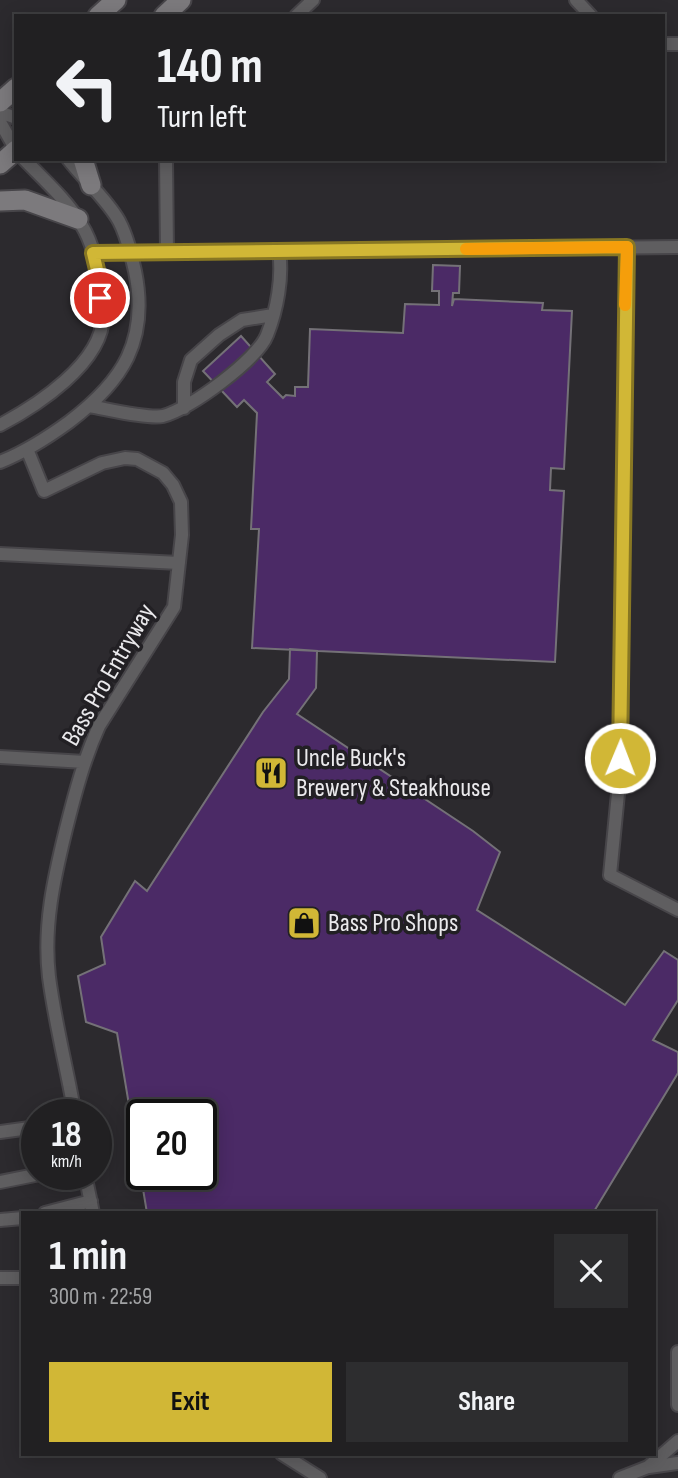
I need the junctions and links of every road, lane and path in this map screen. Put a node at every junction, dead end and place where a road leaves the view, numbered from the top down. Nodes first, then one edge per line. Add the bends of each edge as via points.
1 (116, 0) edge
2 (181, 0) edge
3 (313, 0) edge
4 (576, 0) edge
5 (100, 14) edge
6 (166, 14) edge
7 (298, 14) edge
8 (589, 14) edge
9 (14, 90) edge
10 (0, 102) edge
11 (0, 122) edge
12 (14, 146) edge
13 (14, 152) edge
14 (26, 161) edge
15 (70, 161) edge
16 (84, 161) edge
17 (166, 161) edge
18 (0, 164) edge
19 (91, 185) junction
20 (0, 201) edge
21 (78, 219) junction
22 (627, 247) junction
23 (678, 247) edge
24 (279, 251) junction
25 (130, 252) junction
26 (167, 252) junction
27 (93, 253) junction
28 (273, 314) junction
29 (89, 406) junction
30 (184, 408) junction
31 (0, 425) edge
32 (27, 449) junction
33 (0, 462) edge
34 (0, 554) edge
35 (179, 563) junction
36 (0, 757) edge
37 (85, 762) junction
38 (678, 910) edge
39 (72, 1099) edge
40 (21, 1129) edge
41 (0, 1132) edge
42 (21, 1178) edge
43 (0, 1182) edge
44 (92, 1207) edge
45 (61, 1211) edge
46 (21, 1218) edge
47 (0, 1220) edge
48 (0, 1278) edge
49 (21, 1278) edge
50 (678, 1352) edge
51 (678, 1405) edge
52 (678, 1441) edge
53 (285, 1456) edge
54 (678, 1463) edge
55 (648, 1467) junction
56 (320, 1478) edge
57 (620, 1478) edge

1 - 5 main road
2 - 6 main road
3 - 7 lane
4 - 8 lane
9 - 10 main road
11 - 12 lane
13 - 18 main road
14 - 21 lane
15 - 19 lane
16 - 19 main road
17 - 26 lane
19 - 25 lane via 114,213
20 - 21 main road via 26,200
21 - 27 lane
22 - 23 lane
22 - 24 lane
22 - 38 lane via 620,758 610,875
24 - 26 lane
24 - 28 lane
25 - 26 lane
25 - 27 lane
25 - 29 lane via 138,285 134,341 119,374
27 - 31 lane via 103,316 94,346 69,377
28 - 30 lane via 267,338 255,351 218,386
28 - 30 lane via 242,320 191,360 184,382
29 - 30 lane via 162,416
29 - 32 lane
32 - 33 lane
32 - 35 lane, Bass Pro Entryway via 44,491 114,459 137,459 163,473 181,502
34 - 35 lane
35 - 37 lane, Bass Pro Entryway via 174,607 99,726
36 - 37 lane
37 - 39 lane, Bass Pro Entryway via 59,857 48,920 49,975
40 - 41 lane
42 - 43 lane
44 - 45 lane
46 - 47 lane
48 - 49 lane
50 - 51 lane
52 - 55 lane
53 - 56 lane
54 - 55 lane
55 - 57 lane

